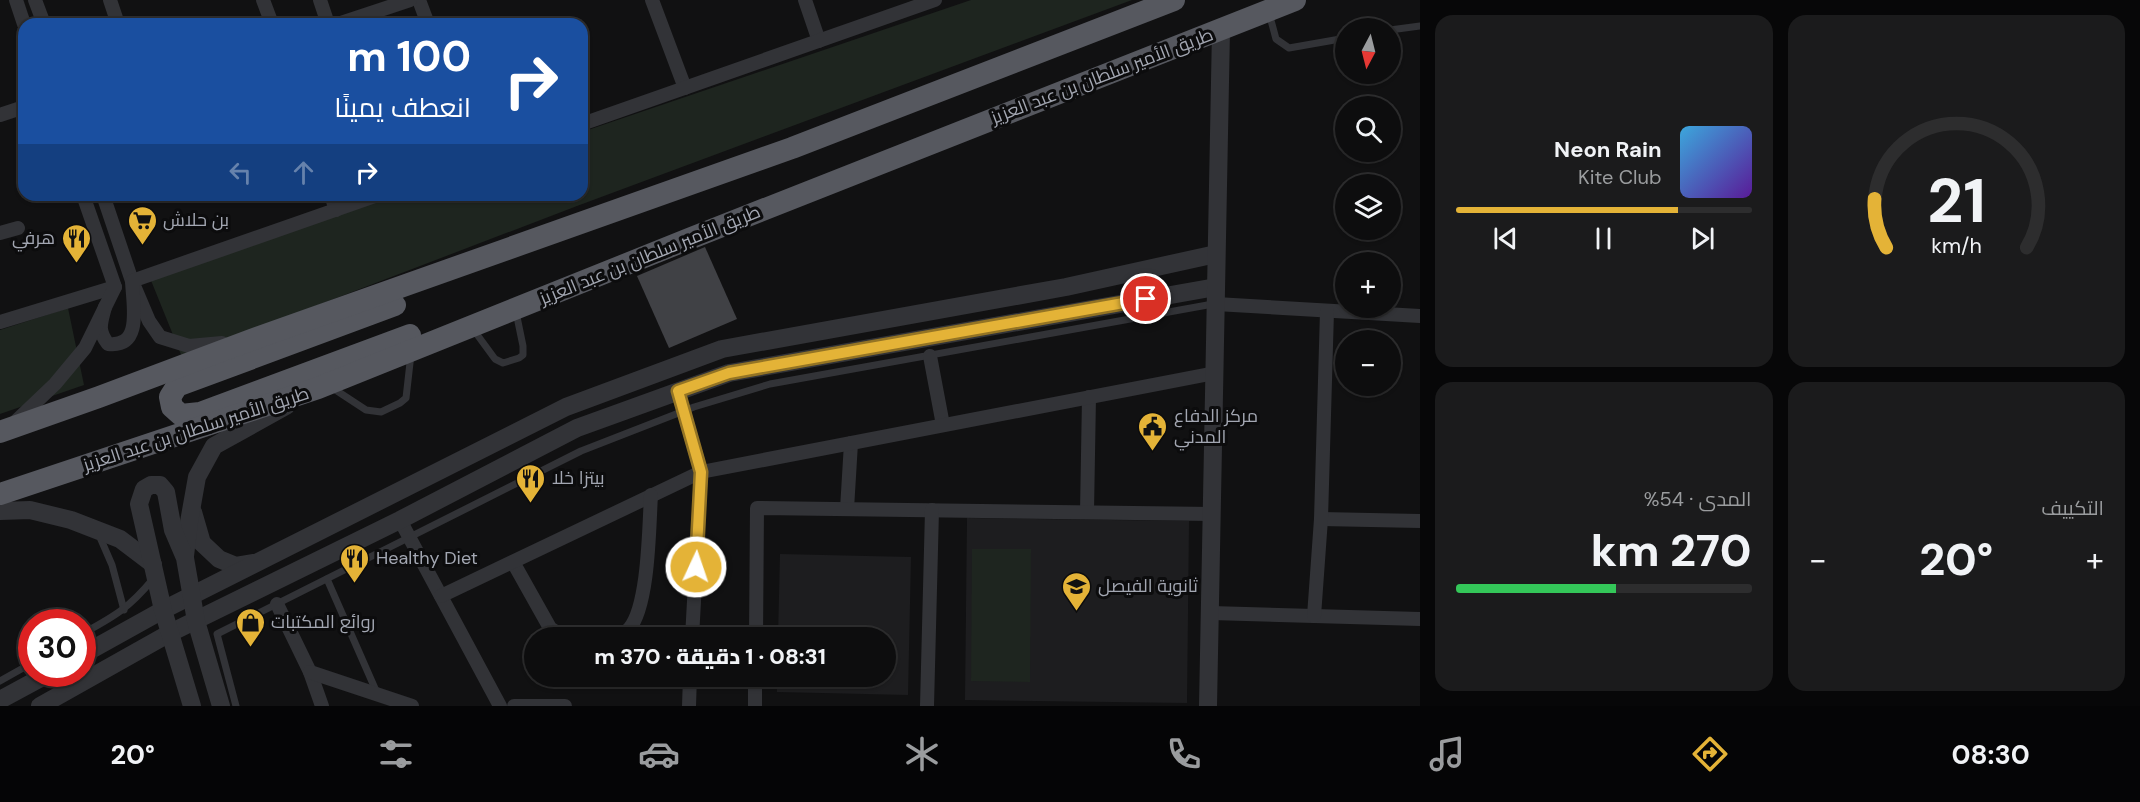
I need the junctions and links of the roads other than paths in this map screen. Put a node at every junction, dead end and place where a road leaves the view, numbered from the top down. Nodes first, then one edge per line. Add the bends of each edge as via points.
1 (16, 0) edge
2 (35, 0) edge
3 (110, 0) edge
4 (263, 0) edge
5 (320, 0) edge
6 (410, 0) edge
7 (419, 0) edge
8 (652, 0) edge
9 (806, 0) edge
10 (935, 0) edge
11 (1174, 0) edge
12 (1294, 0) edge
13 (1268, 10) junction
14 (22, 18) edge
15 (42, 18) edge
16 (116, 18) edge
17 (270, 18) edge
18 (326, 18) edge
19 (356, 18) edge
20 (426, 18) edge
21 (1420, 26) edge
22 (1401, 29) edge
23 (1221, 30) junction
24 (1335, 40) edge
25 (819, 41) junction
26 (685, 88) junction
27 (18, 109) edge
28 (0, 115) edge
29 (588, 122) edge
30 (85, 201) edge
31 (105, 201) edge
32 (333, 201) edge
33 (361, 201) edge
34 (336, 210) junction
35 (18, 228) dead end
36 (560, 230) junction
37 (0, 233) edge
38 (1216, 254) junction
39 (132, 281) junction
40 (115, 287) junction
41 (567, 288) junction
42 (1216, 295) junction
43 (105, 307) junction
44 (516, 309) junction
45 (1327, 311) junction
46 (1420, 316) edge
47 (0, 322) edge
48 (471, 326) junction
49 (251, 340) junction
50 (411, 351) junction
51 (930, 356) junction
52 (1215, 373) junction
53 (322, 386) junction
54 (678, 391) junction
55 (1089, 397) junction
56 (684, 411) junction
57 (944, 425) junction
58 (4, 431) edge
59 (851, 443) junction
60 (701, 472) junction
61 (0, 494) edge
62 (651, 495) junction
63 (192, 507) junction
64 (847, 509) junction
65 (932, 510) junction
66 (0, 511) edge
67 (1087, 512) junction
68 (1213, 514) junction
69 (1321, 519) junction
70 (400, 520) junction
71 (1420, 521) edge
72 (97, 530) junction
73 (409, 537) junction
74 (185, 558) junction
75 (513, 562) junction
76 (259, 563) junction
77 (155, 569) junction
78 (327, 579) junction
79 (441, 596) junction
80 (191, 597) junction
81 (277, 604) junction
82 (124, 610) junction
83 (163, 610) junction
84 (1211, 613) junction
85 (1314, 616) junction
86 (1420, 619) edge
87 (196, 621) junction
88 (96, 626) edge
89 (549, 627) edge
90 (630, 627) edge
91 (693, 627) edge
92 (756, 627) edge
93 (170, 633) junction
94 (96, 647) edge
95 (18, 671) edge
96 (310, 672) junction
97 (0, 681) edge
98 (24, 687) edge
99 (690, 687) edge
100 (755, 687) edge
101 (378, 695) junction
102 (0, 700) edge
103 (40, 706) edge
104 (192, 706) edge
105 (221, 706) edge
106 (236, 706) edge
107 (322, 706) edge
108 (412, 706) edge
109 (500, 706) edge
110 (514, 706) edge
111 (565, 706) edge
112 (689, 706) edge
113 (755, 706) edge
114 (927, 706) edge
115 (1208, 706) edge

1 - 14 street
2 - 15 street
3 - 16 street
4 - 17 street
5 - 18 street
6 - 19 street
7 - 20 street
8 - 26 street
9 - 25 street
10 - 25 street
11 - 36 highway via 792,148
12 - 13 highway, طريق الأمير سلطان بن عبد العزيز
13 - 23 highway, طريق الأمير سلطان بن عبد العزيز
13 - 24 lane via 1276,39 1289,48
21 - 22 lane
23 - 38 street
23 - 41 highway, طريق الأمير سلطان بن عبد العزيز
25 - 26 street
26 - 29 street
27 - 28 street
30 - 40 street
31 - 39 street
32 - 34 street
33 - 34 street
34 - 39 street
35 - 37 street
36 - 41 highway via 444,287 177,386 170,397 172,407 181,415 200,413 439,324
36 - 49 highway
38 - 42 street
38 - 76 street via 1066,287 722,349 566,407
39 - 43 street via 133,326 127,340 119,345 108,344 101,335
39 - 49 street via 160,337 189,346
40 - 43 street
40 - 47 street
41 - 44 highway, طريق الأمير سلطان بن عبد العزيز
42 - 45 street
42 - 51 lane
42 - 52 street
42 - 54 street via 729,373
43 - 58 street via 85,348 55,384
44 - 48 highway, طريق الأمير سلطان بن عبد العزيز
44 - 48 lane via 523,346 519,358 503,363 495,359
45 - 46 street
45 - 69 street
48 - 50 highway, طريق الأمير سلطان بن عبد العزيز
49 - 58 highway
50 - 53 highway, طريق الأمير سلطان بن عبد العزيز
50 - 53 lane via 406,398 381,412 366,410
51 - 56 lane via 770,384
51 - 57 street
52 - 55 street
52 - 68 street
53 - 61 highway, طريق الأمير سلطان بن عبد العزيز
53 - 63 street via 214,446 198,477
54 - 56 street
54 - 70 street via 576,428
55 - 57 street
55 - 67 street
56 - 60 street
56 - 73 lane via 581,451
57 - 59 street
59 - 60 street
59 - 64 street
60 - 62 street
60 - 91 street
62 - 75 street
62 - 90 street via 642,601
63 - 74 street
63 - 76 street via 202,543 219,559 236,566
64 - 65 street
64 - 92 street via 758,508
65 - 67 street
65 - 114 street
66 - 72 street via 30,510 71,519
67 - 68 street
68 - 84 street
69 - 71 street
69 - 85 street
70 - 73 street
70 - 87 street
72 - 77 street via 120,538
72 - 82 lane
73 - 78 lane
73 - 79 street
74 - 77 street via 172,530 166,492 160,485 151,485 144,489 140,504
74 - 80 street
75 - 79 street
75 - 89 street
76 - 80 street
77 - 82 lane via 137,598
77 - 83 street
78 - 81 lane
78 - 101 lane
79 - 109 street
80 - 83 street
80 - 87 street
81 - 96 street
81 - 106 lane via 218,634
82 - 88 lane
83 - 93 street
83 - 94 street
84 - 85 street
84 - 115 street
85 - 86 street
87 - 93 street
87 - 105 street
93 - 103 street
93 - 104 street
95 - 97 lane
96 - 101 street
96 - 107 street
98 - 102 street
99 - 112 street
100 - 113 street
101 - 108 street
110 - 111 street

